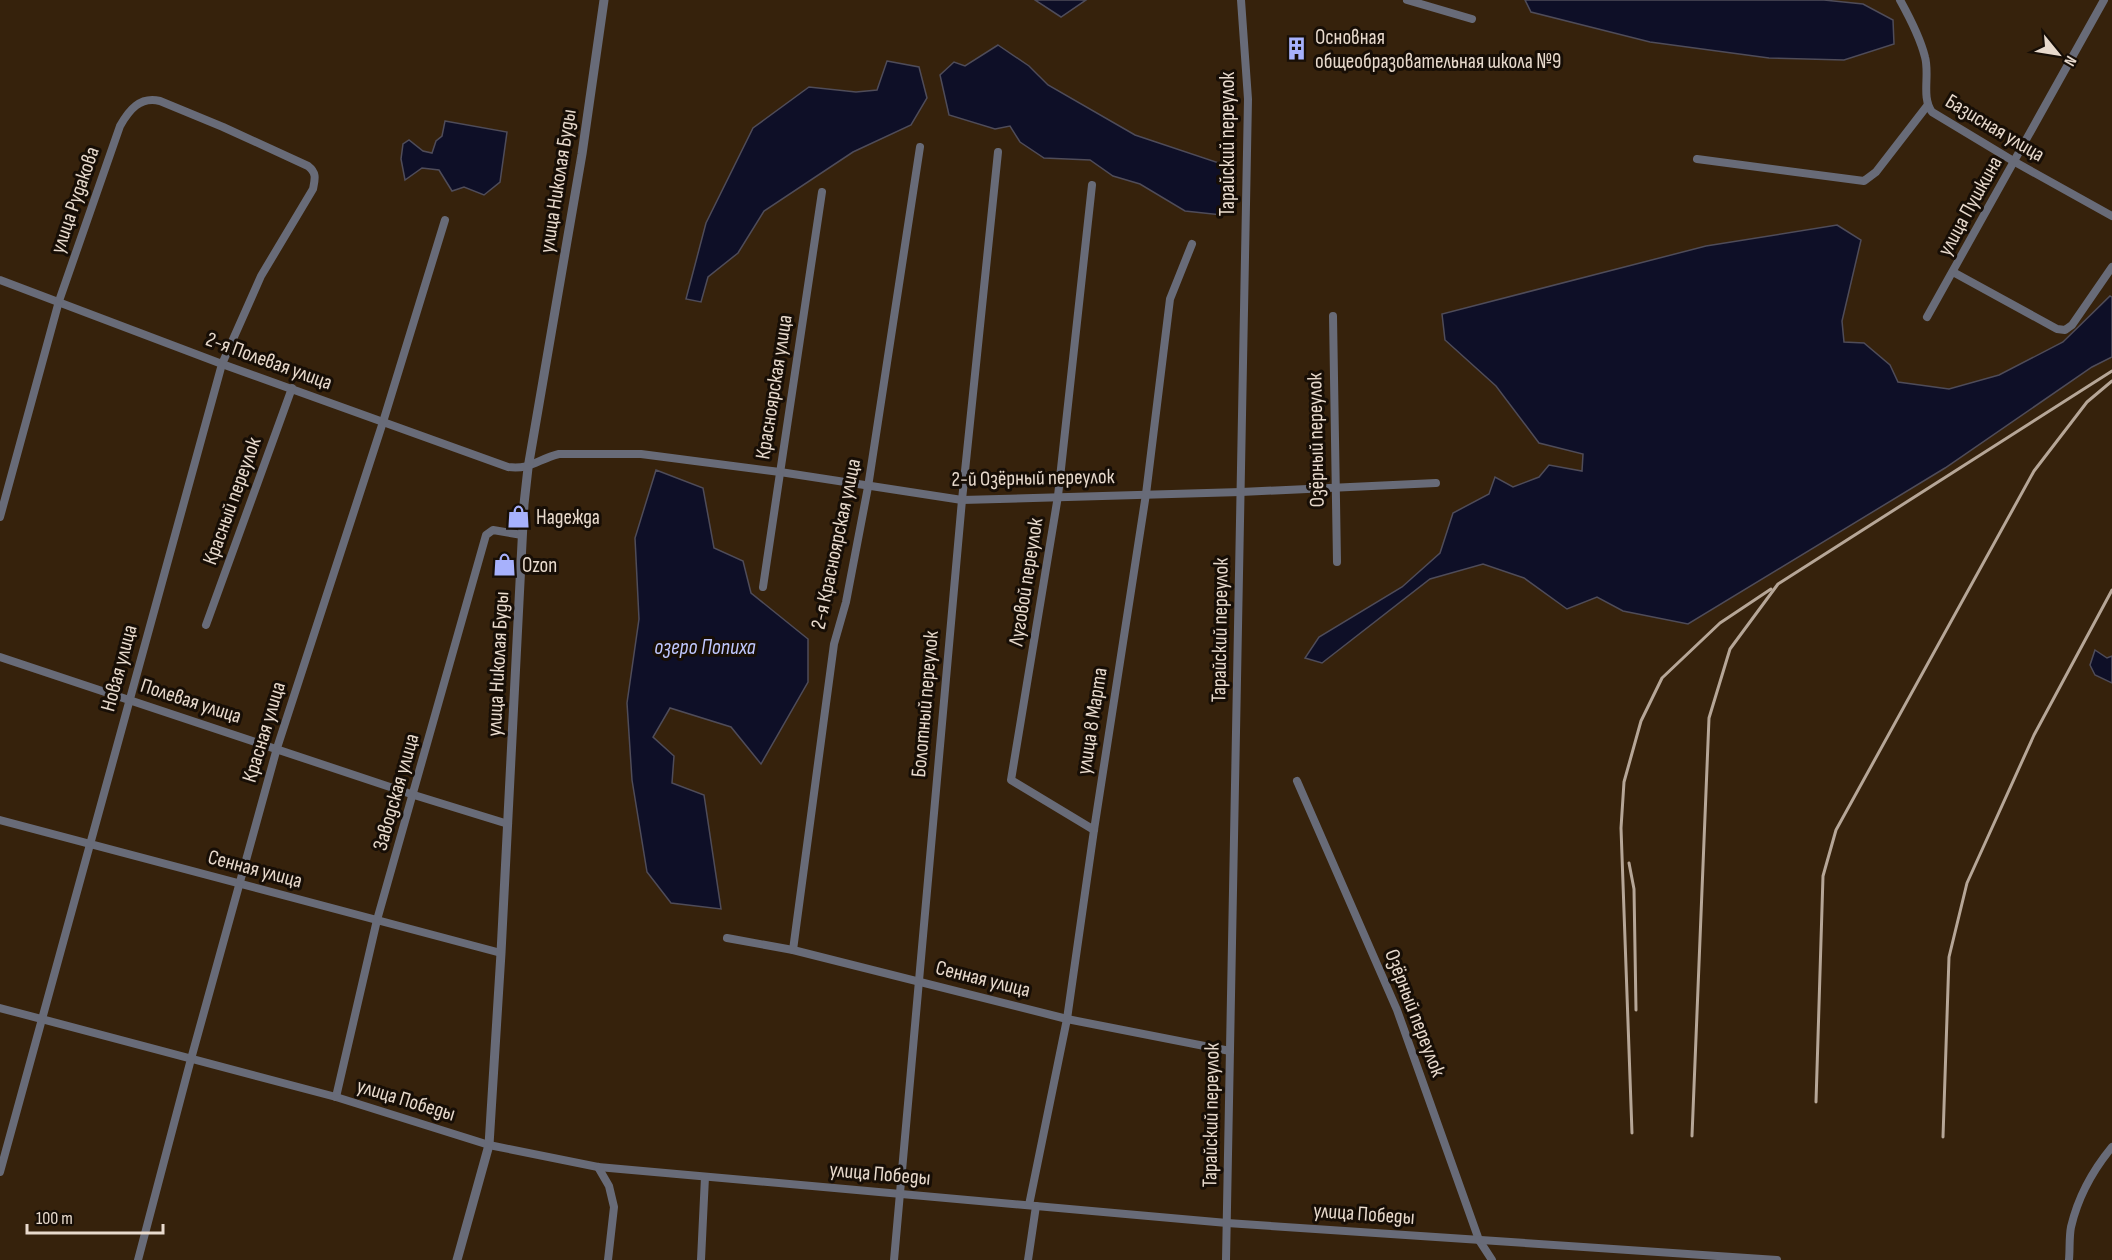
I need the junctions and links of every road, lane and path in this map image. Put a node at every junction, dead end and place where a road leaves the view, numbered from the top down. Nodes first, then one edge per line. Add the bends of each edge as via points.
1 (604, 0) edge
2 (1241, 0) edge
3 (1407, 0) edge
4 (1900, 0) edge
5 (2104, 0) edge
6 (1472, 20) dead end
7 (1927, 106) junction
8 (920, 147) dead end
9 (998, 152) dead end
10 (1697, 159) dead end
11 (2015, 162) junction
12 (1092, 185) dead end
13 (313, 189) joint
14 (822, 192) dead end
15 (2112, 216) edge
16 (445, 220) dead end
17 (1192, 244) dead end
18 (2112, 267) edge
19 (1953, 272) junction
20 (0, 280) edge
21 (59, 301) junction
22 (1333, 316) dead end
23 (1927, 317) dead end
24 (222, 364) junction
25 (292, 388) junction
26 (383, 422) junction
27 (528, 468) junction
28 (780, 472) junction
29 (1436, 483) dead end
30 (868, 487) junction
31 (1334, 488) junction
32 (1241, 492) junction
33 (1146, 494) junction
34 (1058, 496) junction
35 (962, 500) junction
36 (0, 517) edge
37 (522, 534) junction
38 (1337, 562) dead end
39 (763, 587) dead end
40 (206, 625) dead end
41 (0, 657) edge
42 (129, 699) junction
43 (277, 748) junction
44 (1297, 781) dead end
45 (414, 795) junction
46 (0, 820) edge
47 (508, 824) junction
48 (1094, 830) junction
49 (89, 844) junction
50 (239, 883) junction
51 (377, 920) junction
52 (727, 938) dead end
53 (793, 950) junction
54 (501, 953) junction
55 (918, 982) junction
56 (0, 1008) edge
57 (42, 1019) junction
58 (1067, 1019) junction
59 (1230, 1051) junction
60 (191, 1059) junction
61 (336, 1097) junction
62 (489, 1145) junction
63 (2112, 1147) edge
64 (598, 1167) junction
65 (0, 1172) edge
66 (705, 1178) junction
67 (899, 1193) junction
68 (1033, 1206) junction
69 (1227, 1223) junction
70 (1479, 1240) junction
71 (138, 1260) edge
72 (457, 1260) edge
73 (608, 1260) edge
74 (701, 1260) edge
75 (894, 1260) edge
76 (1028, 1260) edge
77 (1226, 1260) edge
78 (1492, 1260) edge
79 (1777, 1260) edge
80 (2069, 1260) edge

1 - 27 street, улица Николая Буды
2 - 32 street, Тарайский переулок via 1248,99
3 - 6 street
4 - 7 street, Базисная улица via 1925,58
5 - 11 street, улица Пушкина
7 - 10 street via 1876,172 1864,181
7 - 11 street, Базисная улица
8 - 30 street, 2-я Красноярская улица
9 - 35 street, Болотный переулок
11 - 15 street, Базисная улица
11 - 19 street, улица Пушкина
12 - 34 street, Луговой переулок
13 - 21 street, улица Рудакова via 316,176 308,166 160,101 142,101 126,114 120,126
13 - 24 street, Новая улица via 261,276
14 - 28 street, Красноярская улица
16 - 26 street, Красная улица
17 - 33 street, улица 8 Марта via 1170,299
18 - 19 street via 2065,330
19 - 23 street, улица Пушкина
20 - 21 street, 2-я Полевая улица
21 - 24 street, 2-я Полевая улица
21 - 36 street, улица Рудакова
22 - 31 street, Озёрный переулок
24 - 25 street, 2-я Полевая улица
24 - 42 street, Новая улица
25 - 26 street, 2-я Полевая улица
25 - 40 street, Красный переулок
26 - 27 street, 2-я Полевая улица via 508,467
26 - 43 street, Красная улица
27 - 28 street, 2-й Озёрный переулок via 559,454 641,454
27 - 37 street, улица Николая Буды
28 - 30 street, 2-й Озёрный переулок
28 - 39 street, Красноярская улица
29 - 31 street, 2-й Озёрный переулок
30 - 35 street, 2-й Озёрный переулок
30 - 53 street, 2-я Красноярская улица via 834,644
31 - 32 street, 2-й Озёрный переулок
31 - 38 street, Озёрный переулок
32 - 33 street, 2-й Озёрный переулок
32 - 59 street, Тарайский переулок
33 - 34 street, 2-й Озёрный переулок
33 - 48 street, улица 8 Марта
34 - 35 street, 2-й Озёрный переулок
34 - 48 street, Луговой переулок via 1011,780
35 - 55 street, Болотный переулок
37 - 45 street, Заводская улица via 493,530 486,535
37 - 47 street, улица Николая Буды
41 - 42 street, Полевая улица
42 - 43 street, Полевая улица
42 - 49 street, Новая улица
43 - 45 street, Полевая улица
43 - 50 street, Красная улица
44 - 70 street, Озёрный переулок via 1397,1010
45 - 47 street, Полевая улица
45 - 51 street, Заводская улица
46 - 49 street, Сенная улица
47 - 54 street, улица Николая Буды
48 - 58 street, улица 8 Марта
49 - 50 street, Сенная улица
49 - 57 street, Новая улица
50 - 51 street, Сенная улица
50 - 60 street, Красная улица
51 - 54 street, Сенная улица
51 - 61 street, Заводская улица
52 - 53 street, Сенная улица
53 - 55 street, Сенная улица
54 - 62 street, улица Николая Буды
55 - 58 street, Сенная улица
55 - 67 street, Болотный переулок
56 - 57 street, улица Победы
57 - 60 street, улица Победы
57 - 65 street, Новая улица
58 - 59 street, Сенная улица
58 - 68 street, улица 8 Марта
59 - 69 street, Тарайский переулок
60 - 61 street, улица Победы
60 - 71 street, Красная улица
61 - 62 street, улица Победы
62 - 64 street, улица Победы
62 - 72 street, улица Николая Буды
63 - 80 street via 2085,1190 2071,1227
64 - 66 street, улица Победы
64 - 73 street via 609,1186 614,1207
66 - 67 street, улица Победы
66 - 74 street
67 - 68 street, улица Победы
67 - 75 street, Болотный переулок
68 - 69 street, улица Победы
68 - 76 street, улица 8 Марта
69 - 70 street, улица Победы
69 - 77 street, Тарайский переулок
70 - 78 street, Озёрный переулок
70 - 79 street, улица Победы

